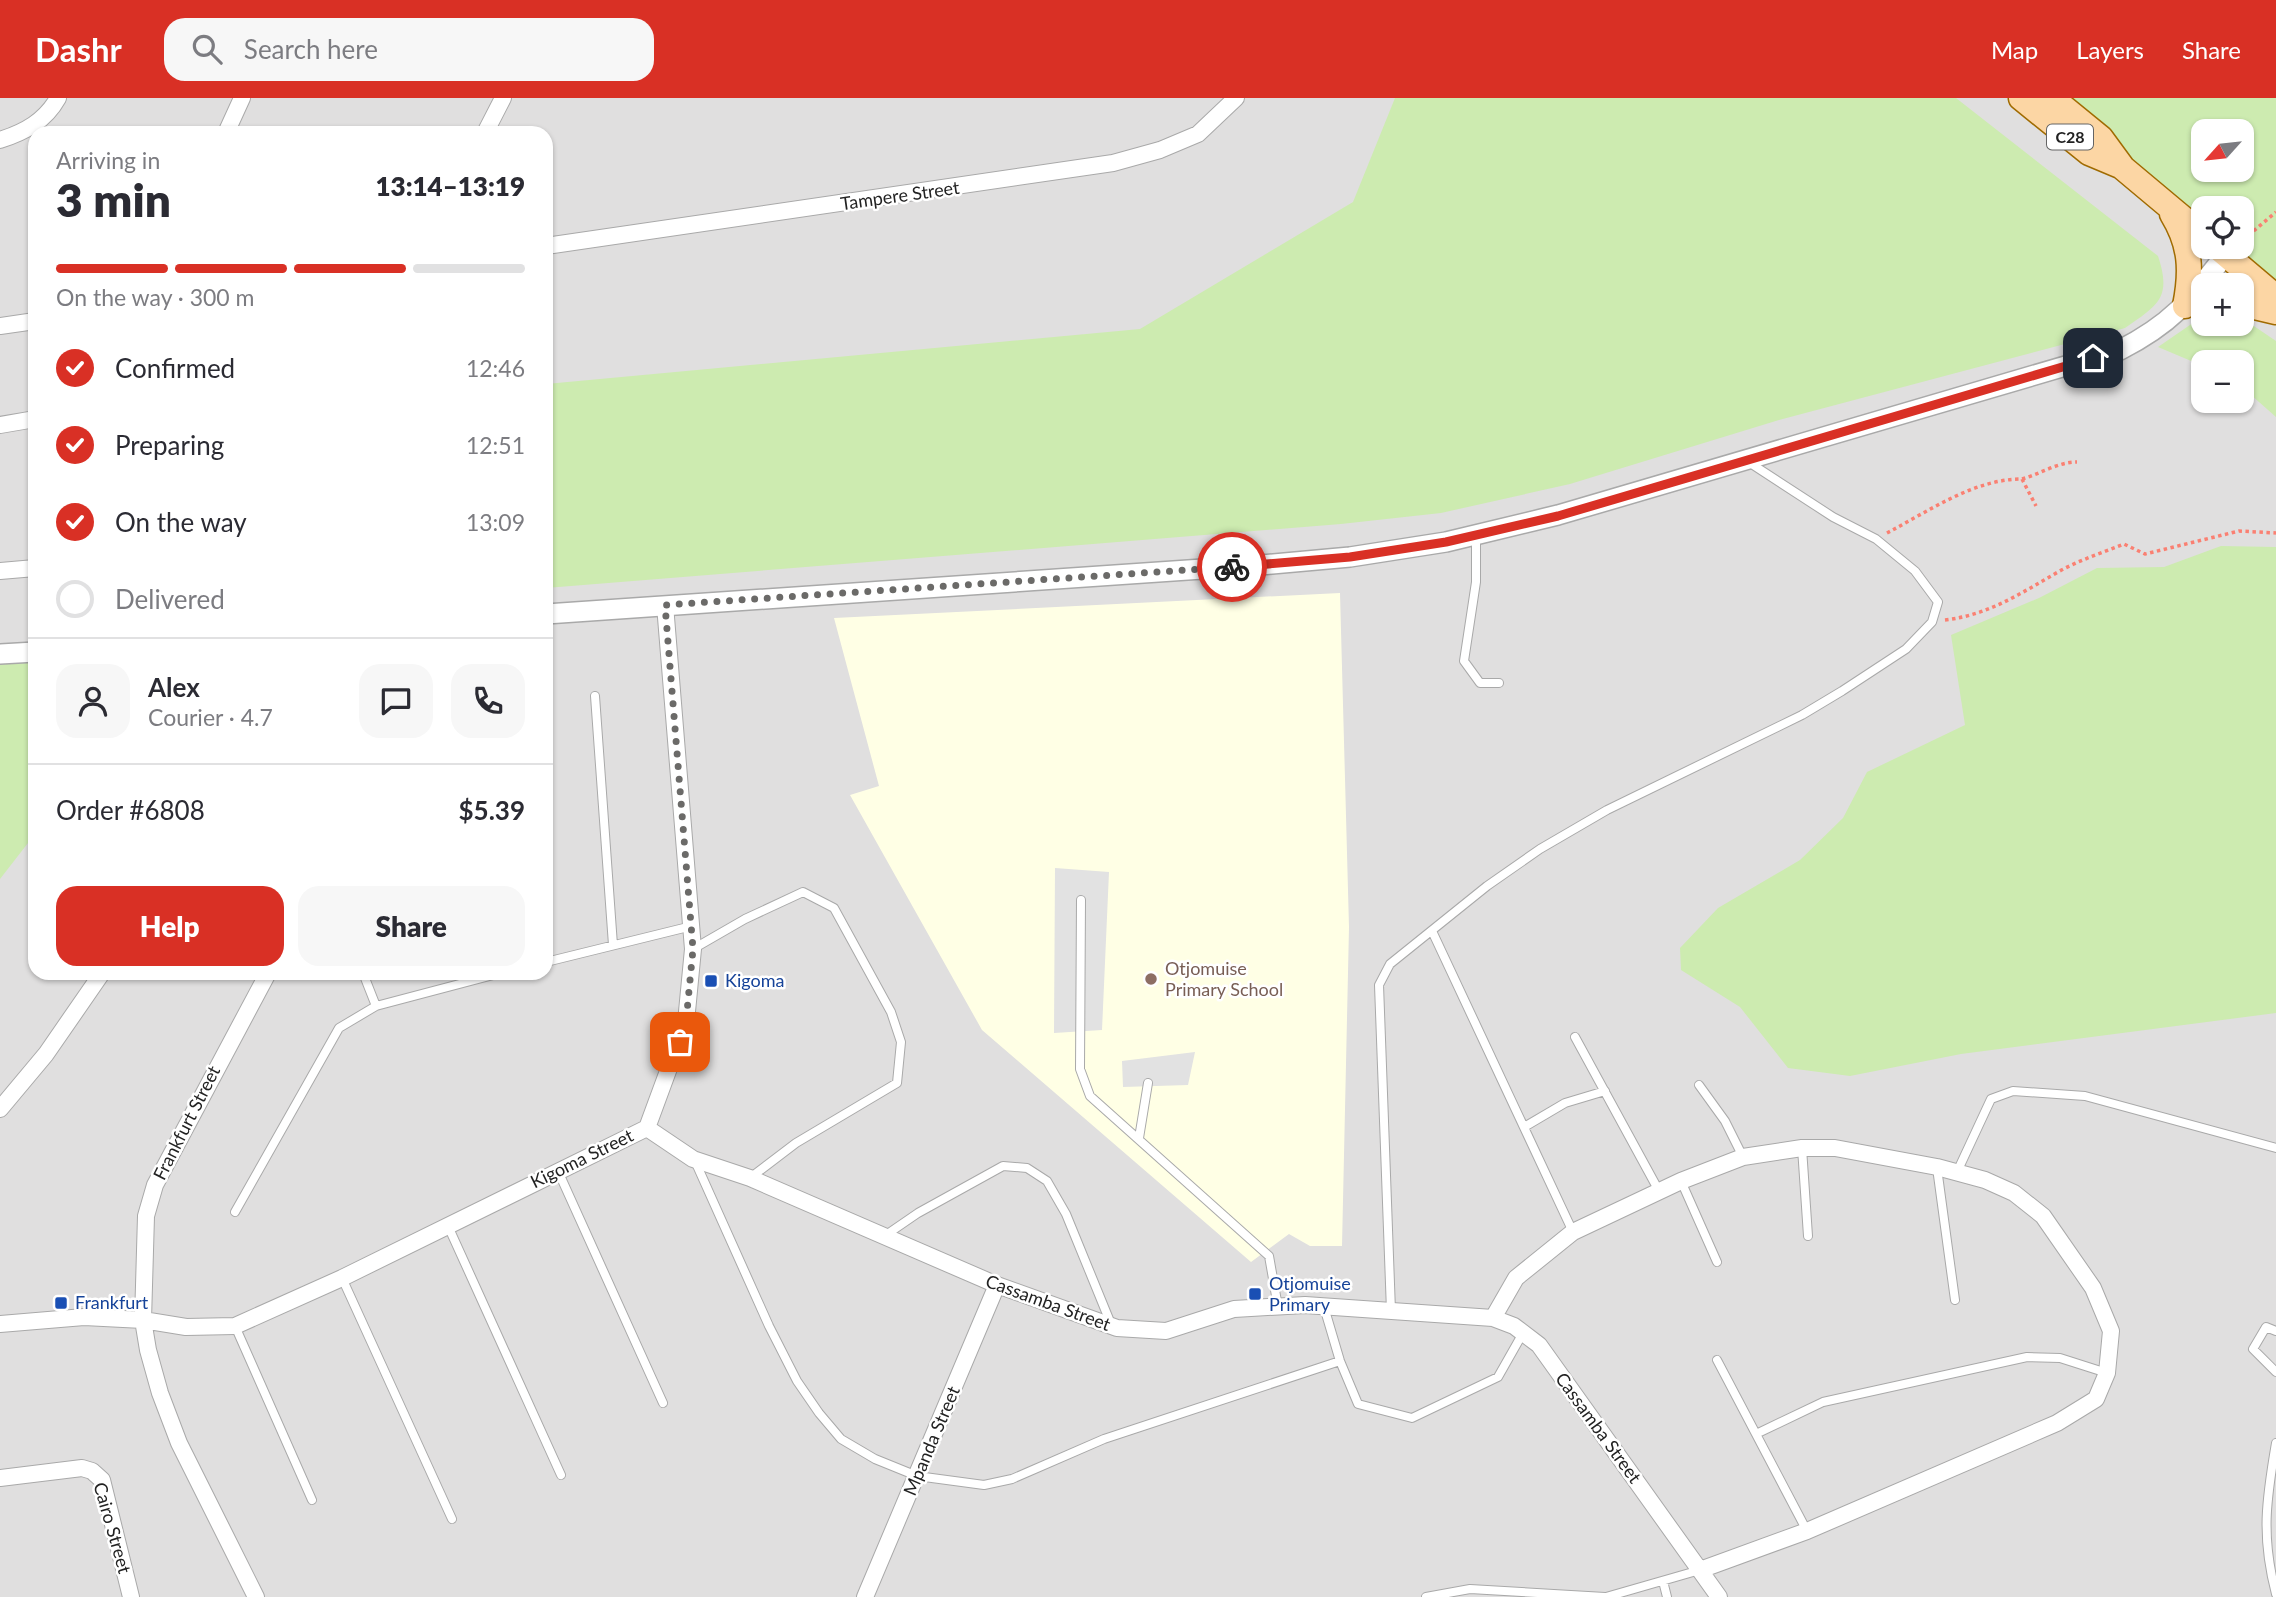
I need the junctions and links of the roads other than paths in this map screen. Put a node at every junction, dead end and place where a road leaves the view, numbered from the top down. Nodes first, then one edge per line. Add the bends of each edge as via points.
1 (58, 98) edge
2 (242, 98) edge
3 (503, 98) edge
4 (1236, 98) edge
5 (2021, 98) edge
6 (2052, 98) edge
7 (33, 126) edge
8 (229, 126) edge
9 (489, 126) edge
10 (28, 130) edge
11 (0, 140) edge
12 (2123, 168) junction
13 (2164, 201) junction
14 (2191, 225) edge
15 (553, 245) edge
16 (2240, 259) edge
17 (2192, 273) edge
18 (2276, 297) edge
19 (2191, 305) edge
20 (2254, 307) edge
21 (2276, 312) edge
22 (28, 322) edge
23 (0, 326) edge
24 (28, 420) edge
25 (0, 425) edge
26 (1744, 460) junction
27 (1476, 535) junction
28 (28, 569) edge
29 (0, 571) edge
30 (665, 605) junction
31 (553, 613) edge
32 (28, 652) edge
33 (0, 654) edge
34 (1499, 683) dead end
35 (595, 696) dead end
36 (1081, 900) dead end
37 (692, 926) junction
38 (1432, 931) junction
39 (613, 945) junction
40 (693, 949) junction
41 (553, 960) edge
42 (97, 980) edge
43 (264, 980) edge
44 (366, 980) edge
45 (467, 980) edge
46 (376, 1006) junction
47 (1575, 1037) dead end
48 (1148, 1083) dead end
49 (1699, 1085) dead end
50 (1605, 1091) junction
51 (0, 1109) edge
52 (1526, 1126) junction
53 (647, 1128) junction
54 (1139, 1138) junction
55 (2276, 1147) edge
56 (1802, 1148) junction
57 (1743, 1157) junction
58 (693, 1158) junction
59 (1937, 1167) junction
60 (558, 1171) junction
61 (1957, 1172) junction
62 (750, 1178) junction
63 (1681, 1181) junction
64 (1660, 1191) junction
65 (235, 1212) dead end
66 (448, 1226) junction
67 (1573, 1232) junction
68 (1808, 1236) dead end
69 (883, 1237) junction
70 (1717, 1262) dead end
71 (342, 1278) junction
72 (997, 1285) junction
73 (1955, 1300) dead end
74 (1278, 1307) junction
75 (1324, 1307) junction
76 (1391, 1311) junction
77 (1493, 1318) junction
78 (143, 1320) junction
79 (0, 1324) edge
80 (235, 1326) junction
81 (1112, 1326) junction
82 (2276, 1331) edge
83 (1523, 1333) junction
84 (1717, 1360) dead end
85 (1340, 1361) junction
86 (2276, 1372) edge
87 (2107, 1373) junction
88 (663, 1403) dead end
89 (1756, 1434) junction
90 (2276, 1443) edge
91 (561, 1475) dead end
92 (917, 1476) junction
93 (0, 1478) edge
94 (312, 1500) dead end
95 (452, 1519) dead end
96 (1807, 1531) junction
97 (1700, 1570) junction
98 (1663, 1581) junction
99 (2276, 1594) edge
100 (131, 1597) edge
101 (256, 1597) edge
102 (864, 1597) edge
103 (1426, 1597) edge
104 (1606, 1597) edge
105 (1667, 1597) edge
106 (1719, 1597) edge

1 - 7 street
2 - 8 street
3 - 9 street
4 - 15 street, Tampere Street via 1198,134 1113,163
5 - 12 main road, C28 via 2090,153
6 - 12 main road, C28 via 2101,138
10 - 11 street
12 - 13 main road, C28
13 - 14 main road, C28
13 - 17 main road via 2181,229
16 - 18 main road
19 - 26 street via 2120,350
20 - 21 main road
22 - 23 street
24 - 25 street
26 - 27 street via 1558,516
26 - 38 lane via 1833,517 1877,539 1915,571 1938,603 1932,622 1906,649 1802,715 1607,810 1540,849
27 - 30 street via 1350,557 1261,565
27 - 34 lane via 1476,582 1464,661 1480,683
28 - 29 street
30 - 31 street
30 - 37 street, Kigoma Street
32 - 33 street
35 - 39 lane
36 - 54 lane via 1080,1069 1090,1096
37 - 39 lane
37 - 40 street, Kigoma Street
38 - 52 lane
38 - 76 lane via 1390,964 1379,985
39 - 41 lane
40 - 53 street, Kigoma Street via 686,1022
40 - 62 lane via 803,892 834,908 891,1012 901,1042 897,1083 796,1143
42 - 51 street via 46,1054
43 - 78 street, Frankfurt Street via 155,1185 146,1216
44 - 46 lane
45 - 46 lane
46 - 65 lane via 339,1028
47 - 50 lane
48 - 54 lane
49 - 57 lane
50 - 52 lane via 1565,1103
50 - 64 lane
52 - 67 lane
53 - 58 street, Cassamba Street
53 - 60 street, Kigoma Street
54 - 74 lane via 1269,1256
55 - 61 lane via 2085,1097 2013,1091 1991,1100
56 - 57 street
56 - 59 street via 1835,1148
56 - 68 lane
57 - 63 street
58 - 62 street, Cassamba Street
58 - 92 lane via 769,1326 819,1413 841,1439
59 - 61 street
59 - 73 lane
60 - 66 street, Kigoma Street
60 - 88 lane
61 - 87 street via 2014,1193 2043,1216 2093,1288 2110,1331
62 - 69 street, Cassamba Street
63 - 64 street
63 - 70 lane
64 - 67 street
66 - 71 street, Kigoma Street
66 - 91 lane
67 - 77 street via 1516,1278
69 - 72 street, Cassamba Street
69 - 81 lane via 1003,1166 1027,1168 1047,1181 1066,1214
71 - 80 street, Kigoma Street
71 - 95 lane
72 - 81 street, Cassamba Street
72 - 92 street, Mpanda Street
74 - 75 street, Cassamba Street
74 - 81 street, Cassamba Street via 1234,1309 1166,1331
75 - 76 street, Cassamba Street
75 - 85 lane
76 - 77 street, Cassamba Street
77 - 83 street, Cassamba Street
78 - 79 street, Kigoma Street via 84,1317
78 - 80 street, Kigoma Street
78 - 101 street, Frankfurt Street via 160,1393 179,1443
80 - 94 lane
82 - 86 lane via 2266,1327 2253,1349
83 - 85 lane via 1498,1377 1412,1418 1358,1404
83 - 97 street, Cassamba Street via 1539,1345
84 - 89 lane
85 - 92 lane via 1104,1439 1012,1479 984,1485
87 - 89 lane via 2060,1359 2027,1357 1824,1402
87 - 96 street via 2096,1399 2057,1423
89 - 96 lane
90 - 99 lane via 2264,1520
92 - 102 street, Mpanda Street
93 - 100 street, Cairo Street via 82,1468 102,1479
96 - 97 street
97 - 98 lane
97 - 106 street, Cassamba Street
98 - 104 lane
98 - 105 lane
103 - 104 lane via 1470,1589

